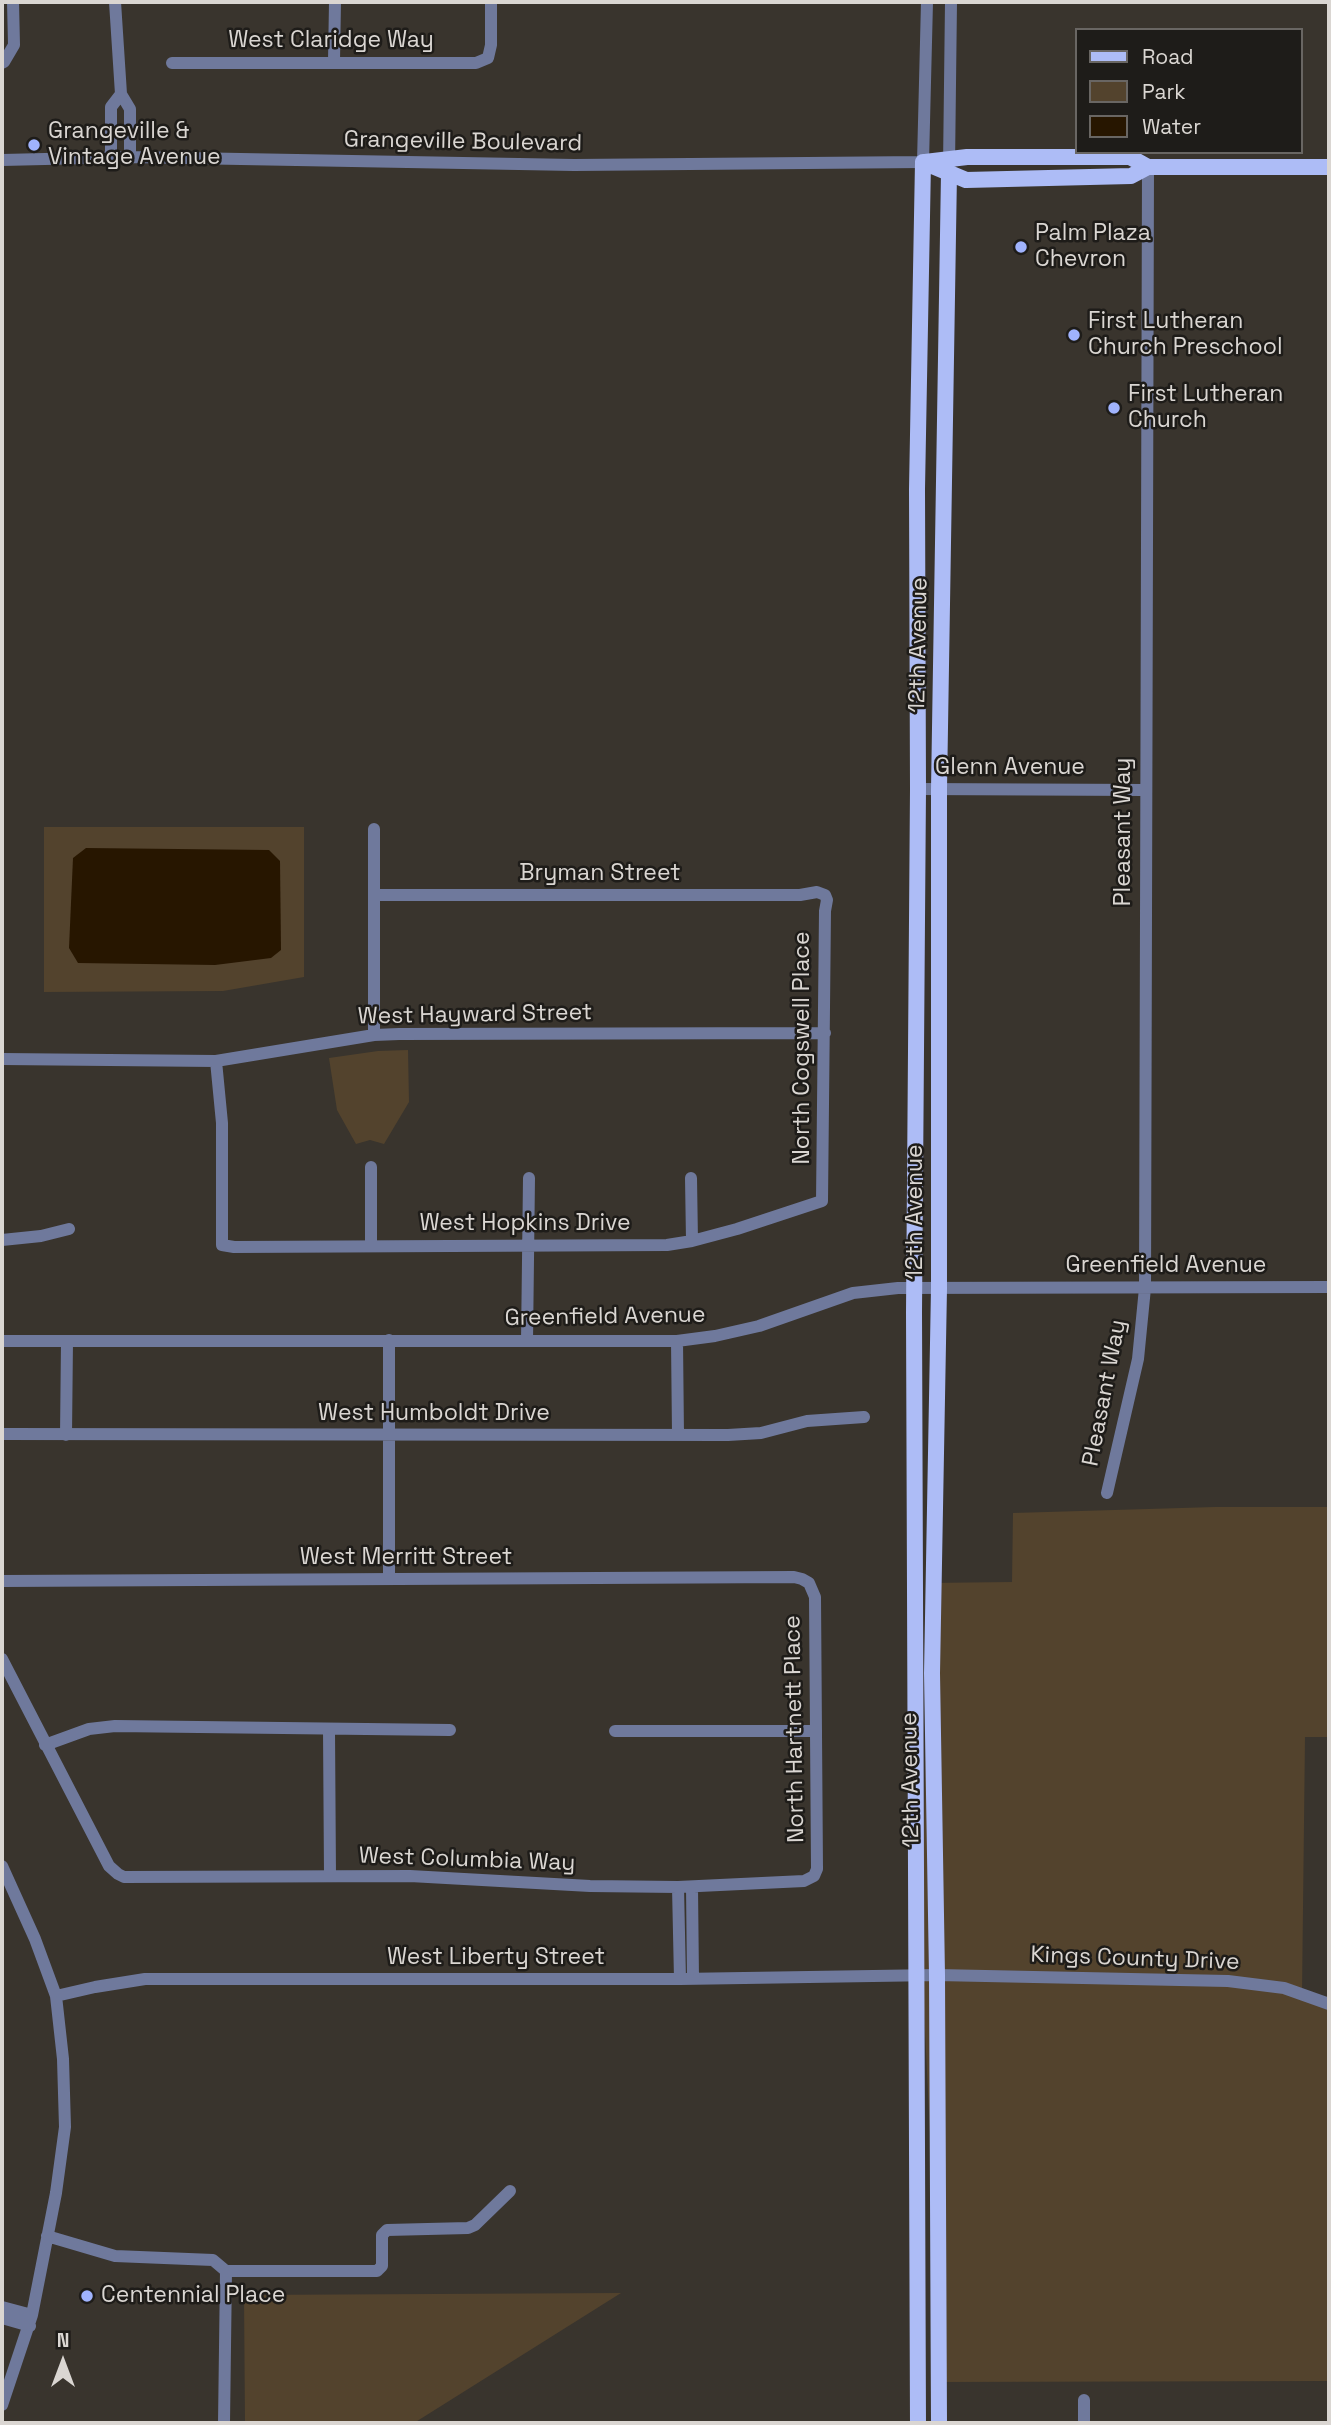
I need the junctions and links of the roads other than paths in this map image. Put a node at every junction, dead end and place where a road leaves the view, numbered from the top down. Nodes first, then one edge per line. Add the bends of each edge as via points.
1 (13, 2) edge
2 (115, 2) edge
3 (335, 2) edge
4 (491, 2) edge
5 (927, 2) edge
6 (951, 2) edge
7 (334, 61) junction
8 (3, 62) edge
9 (172, 62) dead end
10 (121, 94) junction
11 (130, 157) junction
12 (111, 158) junction
13 (2, 160) edge
14 (923, 162) junction
15 (949, 166) junction
16 (1148, 167) junction
17 (1329, 167) edge
18 (918, 789) junction
19 (939, 789) junction
20 (1145, 790) junction
21 (374, 829) dead end
22 (375, 895) junction
23 (825, 895) joint
24 (825, 1033) junction
25 (374, 1035) junction
26 (2, 1059) edge
27 (216, 1060) junction
28 (371, 1167) dead end
29 (529, 1178) dead end
30 (691, 1178) dead end
31 (822, 1201) joint
32 (69, 1229) dead end
33 (2, 1240) edge
34 (692, 1241) junction
35 (371, 1245) junction
36 (528, 1245) junction
37 (1329, 1287) edge
38 (914, 1288) junction
39 (939, 1288) junction
40 (1145, 1288) junction
41 (389, 1340) junction
42 (2, 1341) edge
43 (67, 1341) junction
44 (527, 1341) junction
45 (677, 1341) junction
46 (864, 1417) dead end
47 (2, 1434) edge
48 (66, 1434) junction
49 (389, 1435) junction
50 (678, 1435) junction
51 (1107, 1493) dead end
52 (389, 1579) junction
53 (2, 1581) edge
54 (809, 1583) joint
55 (2, 1659) edge
56 (329, 1730) junction
57 (450, 1730) dead end
58 (615, 1731) dead end
59 (816, 1731) junction
60 (46, 1745) junction
61 (2, 1866) edge
62 (330, 1876) junction
63 (814, 1876) joint
64 (678, 1887) junction
65 (692, 1887) junction
66 (917, 1975) junction
67 (937, 1975) junction
68 (680, 1979) junction
69 (693, 1979) junction
70 (56, 1996) junction
71 (1329, 2004) edge
72 (510, 2191) dead end
73 (47, 2236) junction
74 (226, 2271) junction
75 (2, 2307) edge
76 (918, 2307) junction
77 (2, 2318) edge
78 (31, 2321) junction
79 (938, 2394) junction
80 (1084, 2400) dead end
81 (2, 2405) edge
82 (224, 2423) edge
83 (918, 2423) edge
84 (939, 2423) edge
85 (1084, 2423) edge

1 - 8 street via 14,45
2 - 10 street
3 - 7 street
4 - 7 street, West Claridge Way via 488,58 476,63
5 - 14 street, 12th Avenue
6 - 15 street, 12th Avenue
7 - 9 street, West Claridge Way
10 - 11 street via 130,109
10 - 12 street via 111,107
11 - 12 street, Grangeville Boulevard
11 - 14 street, Grangeville Boulevard via 574,165
12 - 13 street, Grangeville Boulevard
14 - 15 main road
14 - 18 main road, 12th Avenue
15 - 16 main road via 1130,157
15 - 16 main road via 966,180 1120,177
15 - 19 main road, 12th Avenue
16 - 17 main road
16 - 20 street, Pleasant Way
18 - 19 street, Glenn Avenue
18 - 38 main road, 12th Avenue
19 - 20 street, Glenn Avenue
19 - 39 main road, 12th Avenue
20 - 40 street, Pleasant Way
21 - 22 street
22 - 23 street, Bryman Street
22 - 25 street
23 - 24 street, North Cogswell Place
24 - 25 street, West Hayward Street
24 - 31 street, North Cogswell Place
25 - 27 street, West Hayward Street
26 - 27 street, West Hayward Street
27 - 35 street, West Hopkins Drive via 222,1123 222,1245
28 - 35 street
29 - 36 street
30 - 34 street
31 - 34 street, West Hopkins Drive
32 - 33 street
34 - 36 street, West Hopkins Drive
35 - 36 street, West Hopkins Drive
36 - 44 street
37 - 40 street, Greenfield Avenue
38 - 39 street, Greenfield Avenue
38 - 45 street, Greenfield Avenue via 853,1293 759,1326
38 - 66 main road, 12th Avenue
39 - 40 street, Greenfield Avenue
39 - 67 main road, 12th Avenue via 932,1673
40 - 51 street, Pleasant Way via 1138,1359
41 - 43 street, Greenfield Avenue
41 - 44 street, Greenfield Avenue
41 - 49 street
42 - 43 street, Greenfield Avenue
43 - 48 street
44 - 45 street, Greenfield Avenue
45 - 50 street
46 - 50 street, West Humboldt Drive via 807,1420 761,1433
47 - 48 street, West Humboldt Drive
48 - 49 street, West Humboldt Drive
49 - 50 street, West Humboldt Drive
49 - 52 street
52 - 53 street, West Merritt Street
52 - 54 street, West Merritt Street via 793,1577
54 - 59 street, North Hartnett Place via 815,1597
55 - 60 street
56 - 57 street
56 - 60 street via 115,1726 89,1729
56 - 62 street
58 - 59 street
59 - 63 street, North Hartnett Place via 818,1860
60 - 62 street, West Columbia Way via 109,1866 118,1874
61 - 70 street
62 - 64 street, West Columbia Way
63 - 65 street, West Columbia Way via 804,1881
64 - 65 street, West Columbia Way
64 - 68 street
65 - 69 street
66 - 67 street, West Liberty Street
66 - 69 street, West Liberty Street
66 - 76 main road, 12th Avenue
67 - 71 street, Kings County Drive via 1228,1980 1284,1988
67 - 79 main road, 12th Avenue
68 - 69 street, West Liberty Street
68 - 70 street, West Liberty Street via 145,1979
70 - 73 street via 65,2127
72 - 74 street via 468,2228 387,2230 382,2235 382,2266 377,2271
73 - 74 street via 115,2256 213,2260
73 - 78 street
74 - 82 street
75 - 78 street
76 - 79 main road via 928,2331 930,2385
76 - 83 main road, 12th Avenue
77 - 78 street
78 - 81 street
79 - 84 main road, 12th Avenue
80 - 85 street

